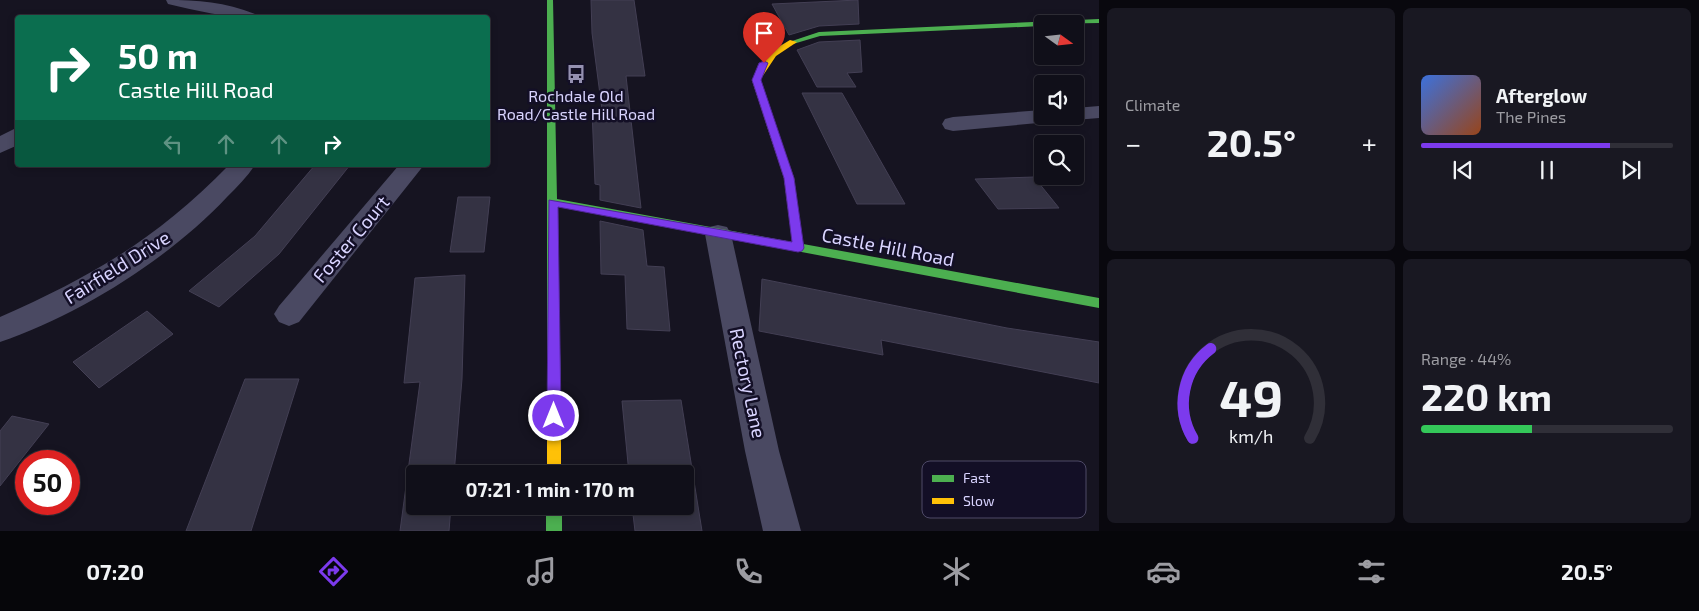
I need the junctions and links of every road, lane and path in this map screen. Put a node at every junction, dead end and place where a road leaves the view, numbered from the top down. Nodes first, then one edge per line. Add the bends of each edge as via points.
1 (174, 0) edge
2 (550, 0) edge
3 (241, 15) edge
4 (1099, 21) edge
5 (1099, 112) edge
6 (1084, 113) edge
7 (1034, 117) edge
8 (954, 124) dead end
9 (0, 125) edge
10 (15, 128) edge
11 (15, 136) edge
12 (0, 146) edge
13 (241, 167) edge
14 (410, 167) edge
15 (552, 202) junction
16 (718, 234) junction
17 (798, 248) junction
18 (1099, 302) edge
19 (289, 314) dead end
20 (0, 330) edge
21 (554, 465) edge
22 (554, 515) edge
23 (554, 531) edge
24 (782, 531) edge

1 - 3 street via 226,9
2 - 15 street
4 - 17 street via 819,34 783,45 764,63 756,80 789,178
5 - 6 street
7 - 8 street
9 - 10 street
11 - 12 street
13 - 20 street, Fairfield Drive via 182,226 143,255 53,307
14 - 19 street, Foster Court
15 - 16 street, Castle Hill Road
15 - 21 street
16 - 17 street, Castle Hill Road
16 - 24 street, Rectory Lane via 762,451
17 - 18 street, Castle Hill Road
22 - 23 street

